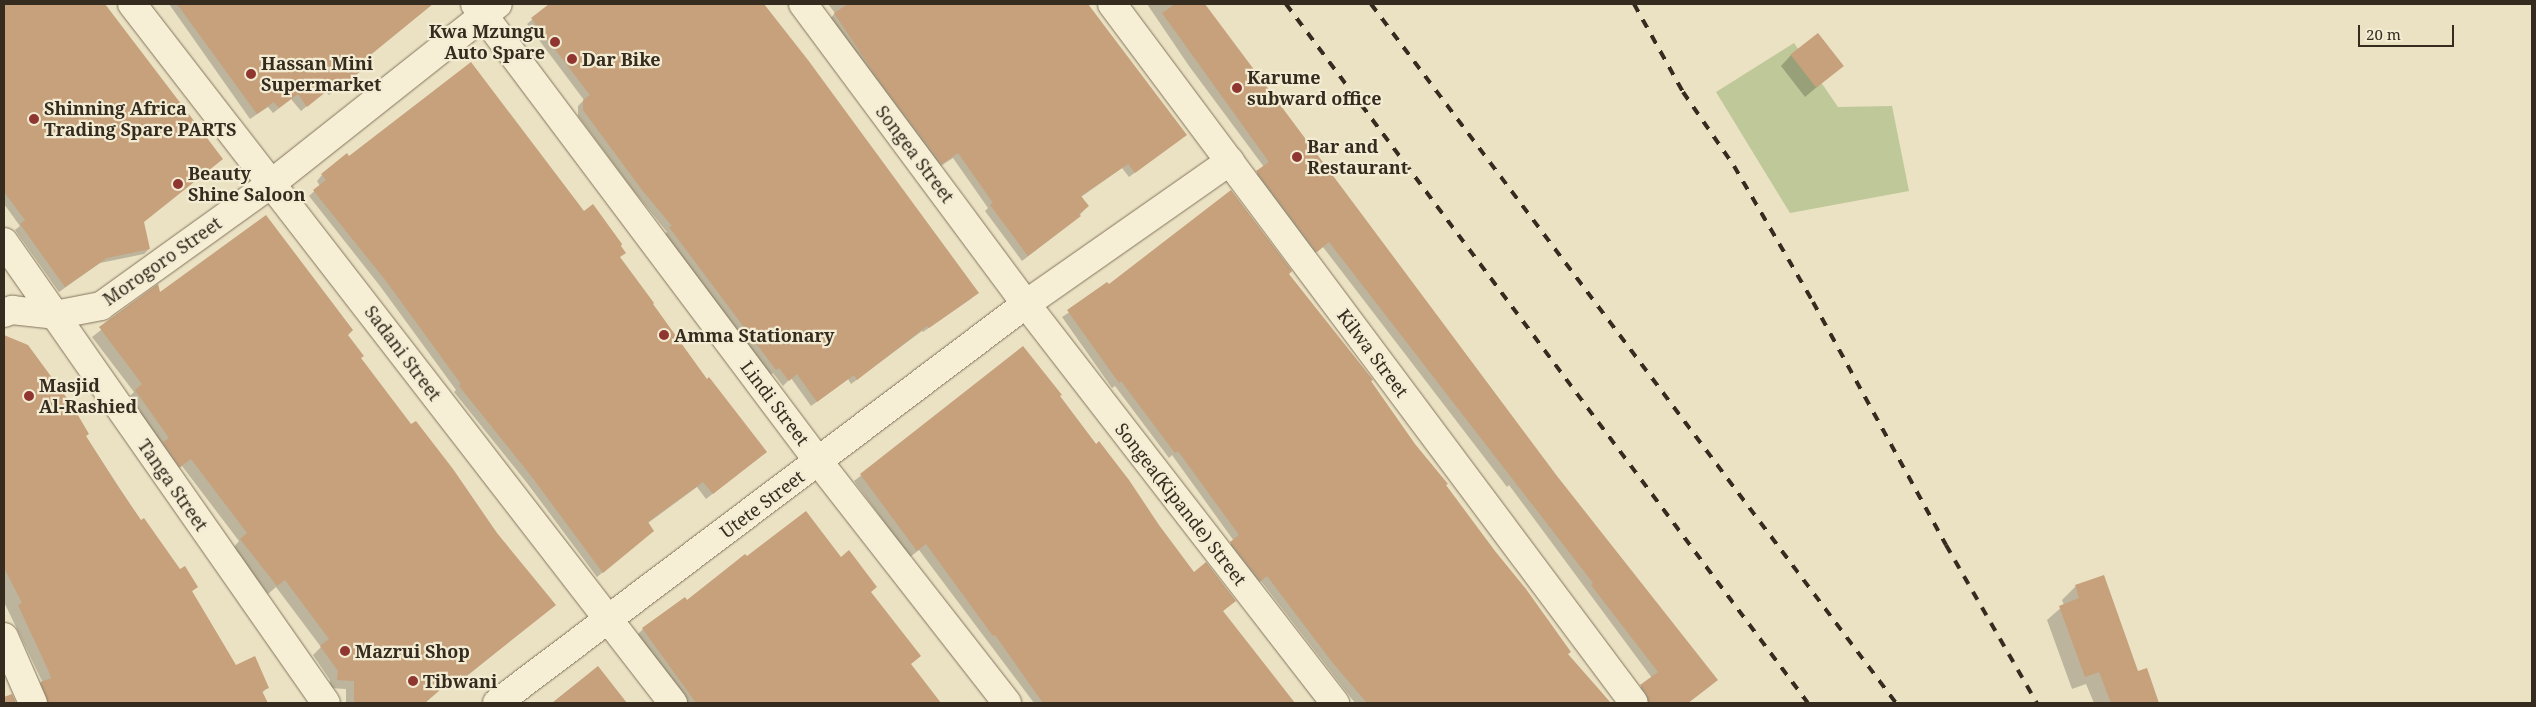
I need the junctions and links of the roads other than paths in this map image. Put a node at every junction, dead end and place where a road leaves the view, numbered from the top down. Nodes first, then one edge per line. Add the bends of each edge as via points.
1 (132, 4) edge
2 (803, 4) edge
3 (1112, 4) edge
4 (485, 8) edge
5 (1230, 161) junction
6 (272, 183) junction
7 (4, 242) edge
8 (1026, 304) junction
9 (4, 312) edge
10 (55, 315) junction
11 (818, 461) junction
12 (608, 620) junction
13 (4, 637) edge
14 (33, 703) edge
15 (326, 703) edge
16 (497, 703) edge
17 (673, 703) edge
18 (1007, 703) edge
19 (1335, 703) edge
20 (1634, 703) edge

1 - 6 street, Sadani Street
2 - 8 street, Songea Street
3 - 5 street, Kilwa Street
4 - 6 street, Morogoro Street
4 - 11 street, Lindi Street
5 - 8 street, Utete Street
5 - 20 street, Kilwa Street
6 - 10 street, Morogoro Street via 101,306
6 - 12 street, Sadani Street
7 - 10 street, Tanga Street
8 - 11 street, Utete Street
8 - 19 street, Songea(Kipande) Street
9 - 10 street, Morogoro Street
10 - 15 street, Tanga Street
11 - 12 street, Utete Street
11 - 18 street, Lindi Street
12 - 16 street, Utete Street
12 - 17 street, Sadani Street
13 - 14 street

